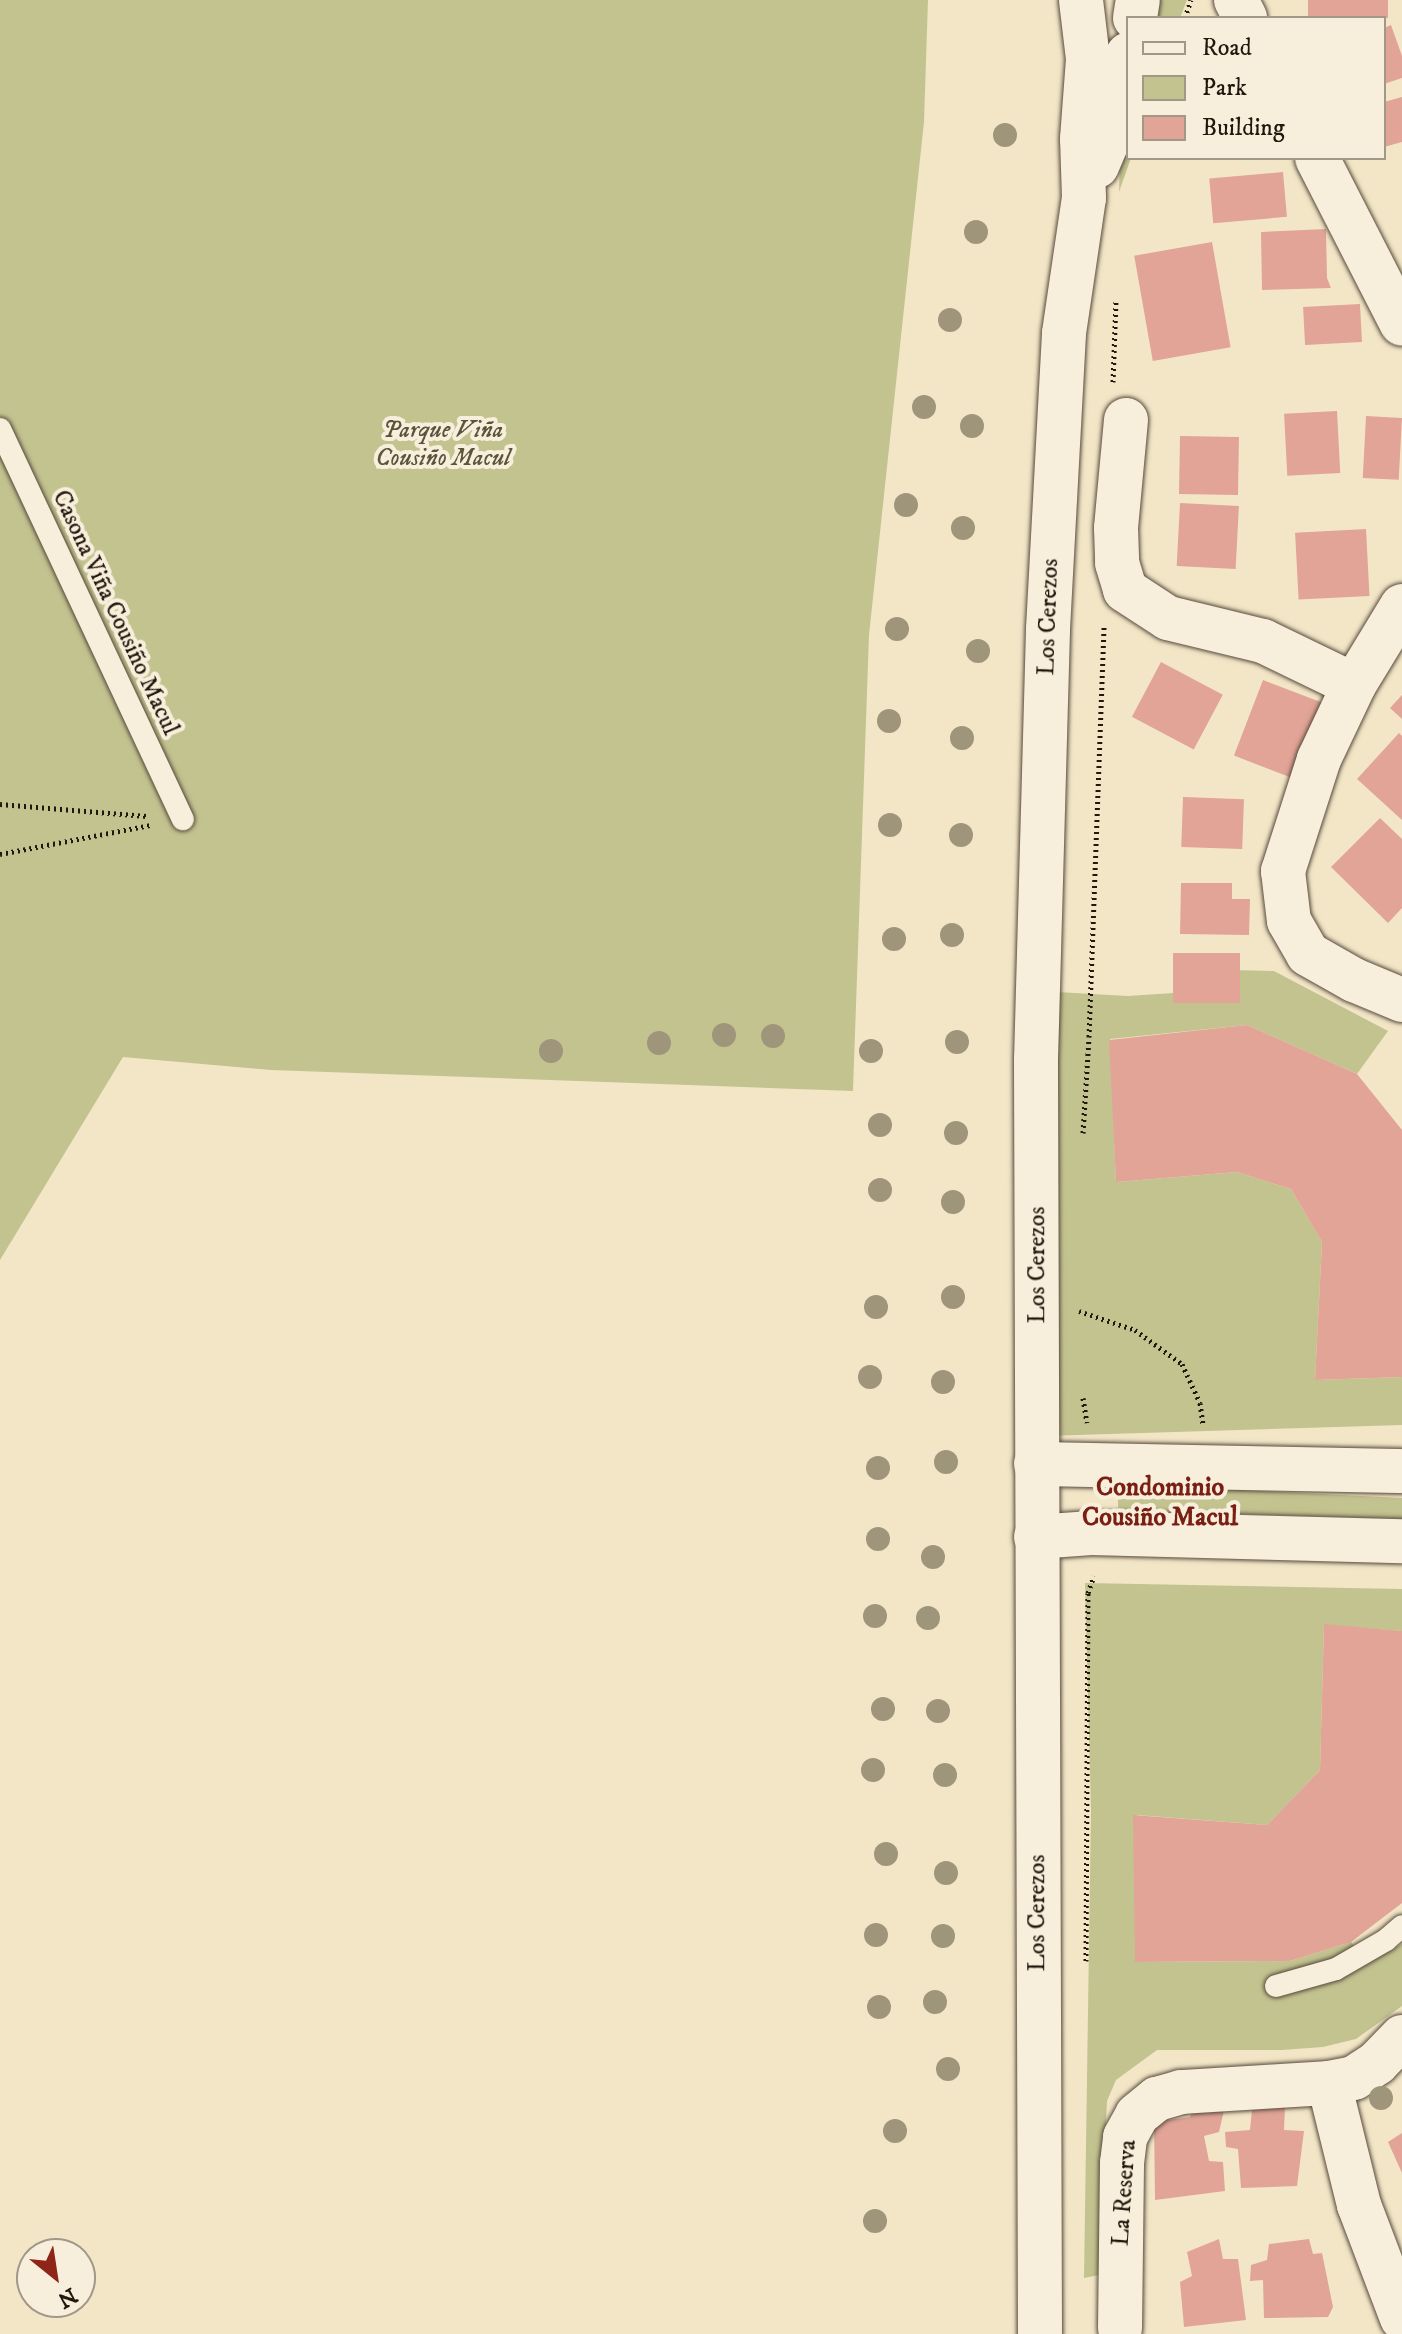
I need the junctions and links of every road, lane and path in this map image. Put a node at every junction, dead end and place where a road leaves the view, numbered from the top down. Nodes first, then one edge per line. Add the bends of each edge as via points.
1 (1081, 0) edge
2 (1126, 62) edge
3 (1318, 160) edge
4 (1084, 198) junction
5 (1116, 287) dead end
6 (1402, 324) edge
7 (1119, 402) joint
8 (0, 429) edge
9 (1402, 606) edge
10 (1104, 623) dead end
11 (1354, 685) junction
12 (0, 804) edge
13 (183, 819) junction
14 (0, 854) edge
15 (1402, 1000) edge
16 (1081, 1149) dead end
17 (1070, 1309) dead end
18 (1082, 1387) dead end
19 (1087, 1430) dead end
20 (1204, 1430) dead end
21 (1036, 1464) junction
22 (1402, 1471) edge
23 (1109, 1534) junction
24 (1036, 1537) junction
25 (1402, 1541) edge
26 (1402, 1926) edge
27 (1085, 1971) dead end
28 (1276, 1986) dead end
29 (1402, 2037) edge
30 (1329, 2083) junction
31 (1402, 2318) edge
32 (1120, 2328) dead end
33 (1040, 2334) edge

1 - 4 street, Los Cerezos via 1088,59
2 - 4 street, Los Cerezos via 1107,143
3 - 6 street
4 - 21 street, Los Cerezos via 1064,333 1048,629 1036,1060
5 - 7 path
7 - 11 street via 1117,563 1125,590 1168,618 1263,641
8 - 13 lane, Casona Viña Cousiño Macul
9 - 11 street
10 - 16 path
11 - 15 street via 1319,759 1283,871 1289,921 1308,954
12 - 13 path
13 - 14 path
17 - 20 path via 1135,1330 1182,1364 1200,1403
18 - 19 path
21 - 22 street
21 - 24 street, Los Cerezos
23 - 24 street
23 - 25 street
23 - 27 path via 1088,1593
24 - 33 street, Los Cerezos
26 - 28 lane via 1336,1969
29 - 30 street, La Reserva via 1354,2078
30 - 31 street via 1359,2205
30 - 32 street, La Reserva via 1181,2092 1157,2099 1137,2115 1125,2137 1122,2163

